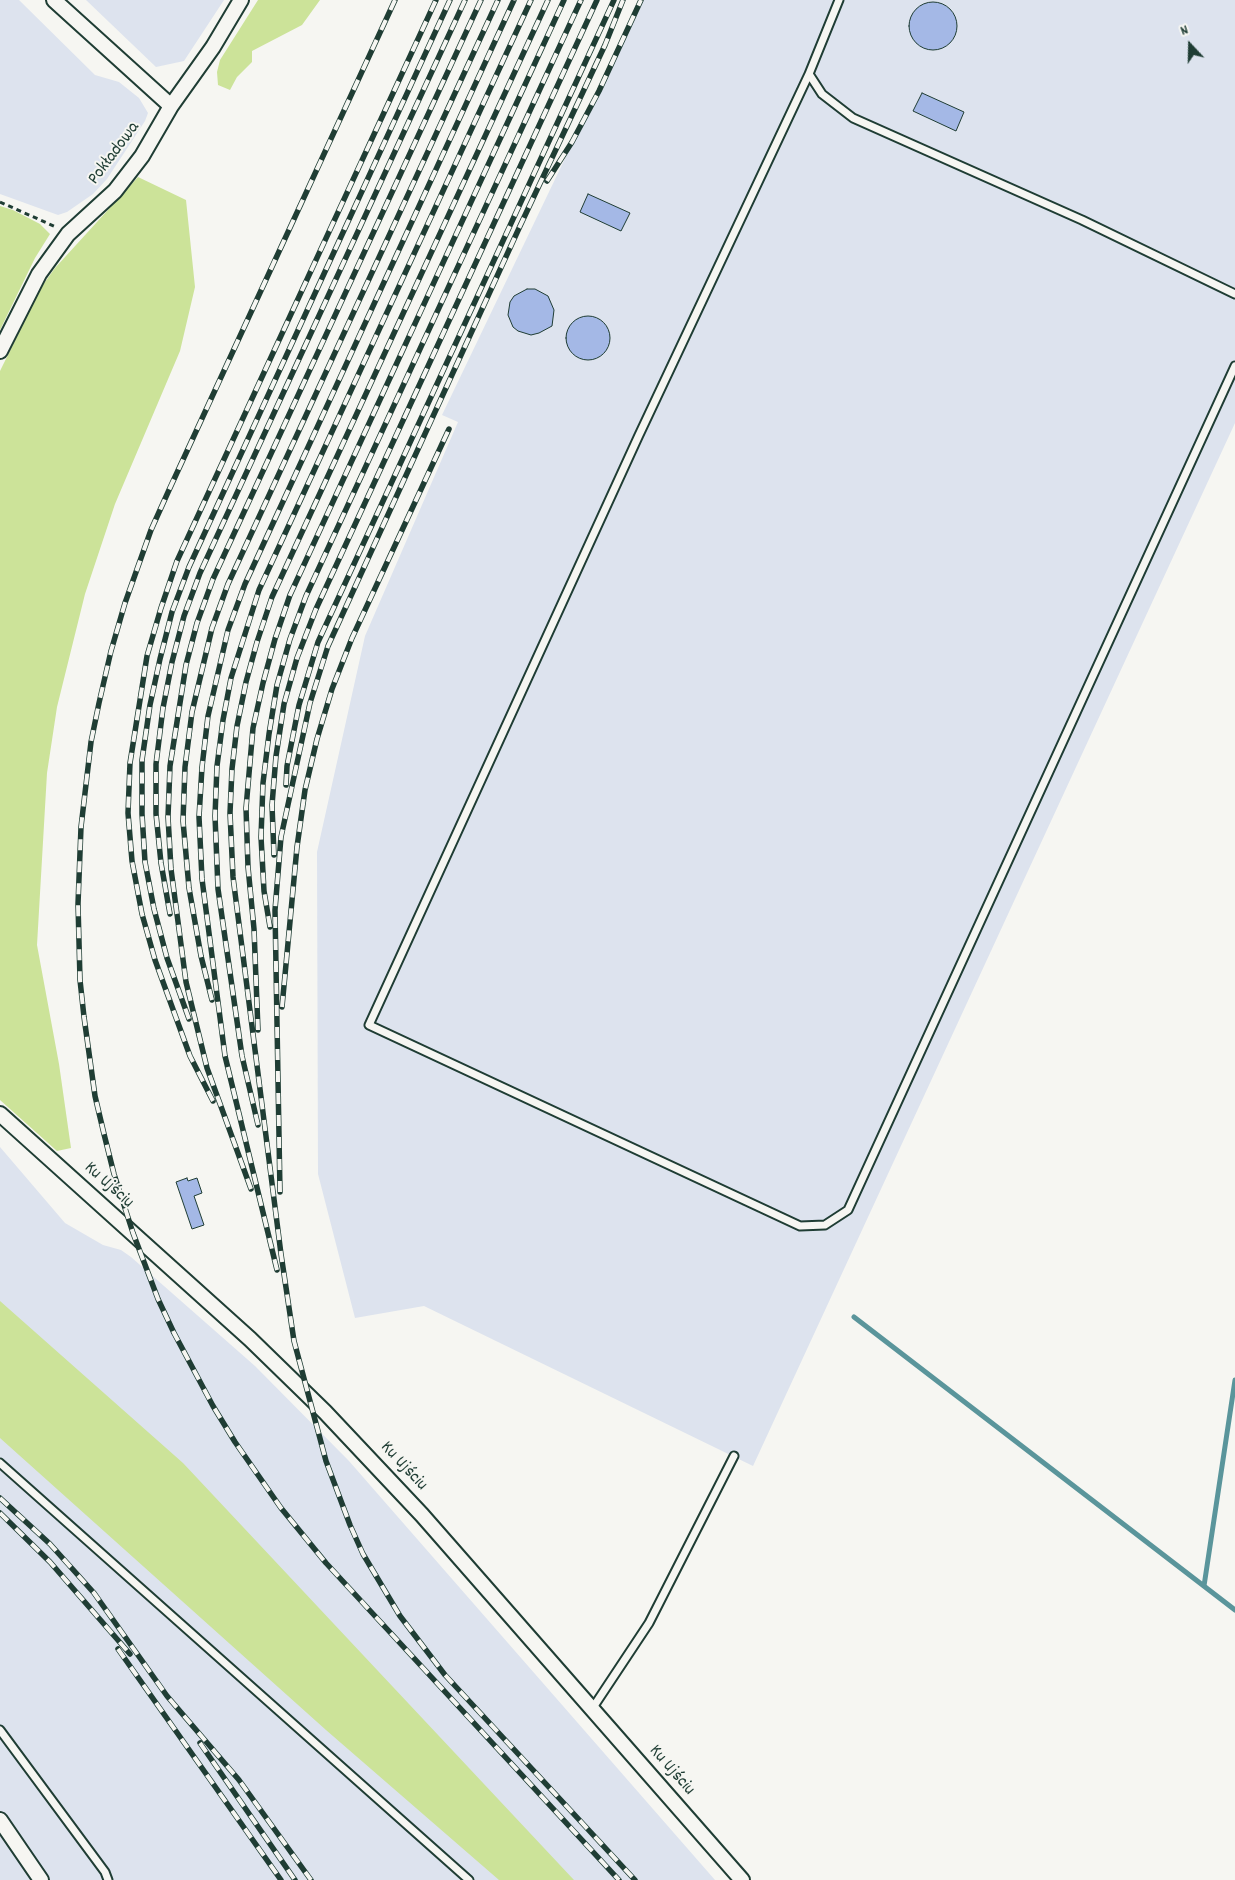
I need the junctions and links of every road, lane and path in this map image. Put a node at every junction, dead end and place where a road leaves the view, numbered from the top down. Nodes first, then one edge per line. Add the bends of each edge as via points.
1 (54, 0) edge
2 (241, 0) edge
3 (839, 0) edge
4 (809, 74) junction
5 (171, 106) junction
6 (0, 202) edge
7 (51, 224) dead end
8 (1235, 294) edge
9 (0, 351) edge
10 (1235, 366) edge
11 (0, 1114) edge
12 (734, 1456) dead end
13 (0, 1463) edge
14 (591, 1709) junction
15 (0, 1730) edge
16 (0, 1820) edge
17 (42, 1880) edge
18 (108, 1880) edge
19 (469, 1880) edge
20 (742, 1880) edge

1 - 5 street
2 - 5 street, Pokładowa via 213,47
3 - 4 lane
4 - 8 lane via 822,94 853,118 1082,220
4 - 10 lane via 634,445 369,1025 800,1226 824,1225 848,1210
5 - 9 street, Pokładowa via 142,156 115,191 68,234 39,274
6 - 7 path
11 - 14 street, Ku Ujściu via 307,1393 422,1516
12 - 14 lane via 649,1623
13 - 19 lane
14 - 20 street, Ku Ujściu
15 - 18 lane
16 - 17 street

